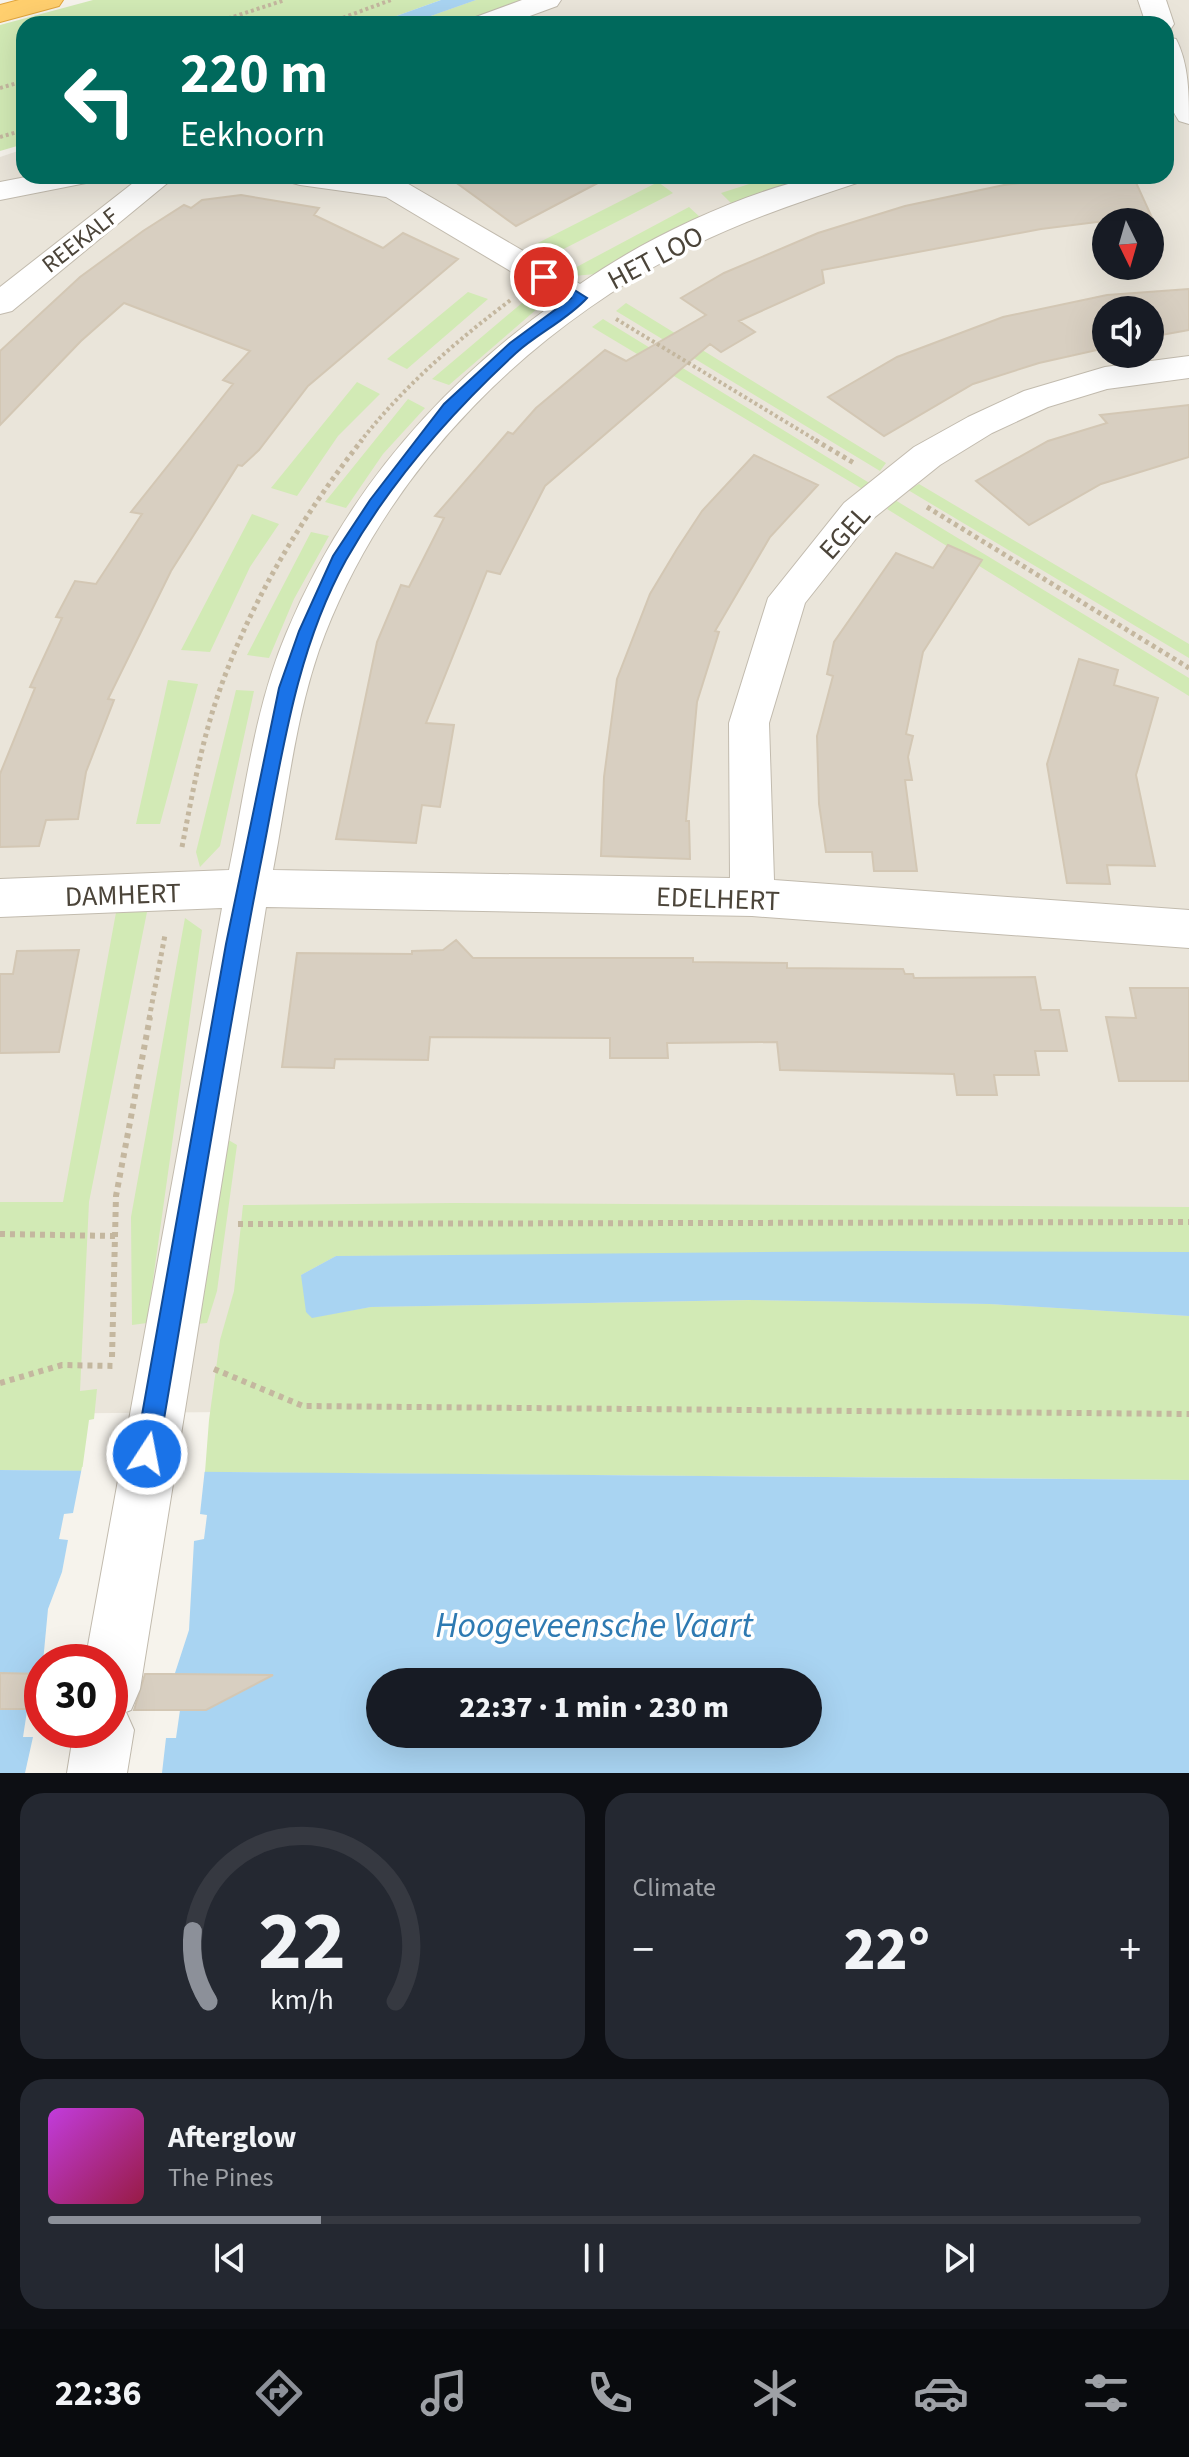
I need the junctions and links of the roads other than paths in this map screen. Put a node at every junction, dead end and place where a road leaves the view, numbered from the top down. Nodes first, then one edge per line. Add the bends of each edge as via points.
1 (49, 0) edge
2 (547, 0) edge
3 (0, 14) edge
4 (504, 16) edge
5 (1174, 69) edge
6 (1189, 115) edge
7 (37, 184) edge
8 (151, 184) edge
9 (389, 184) edge
10 (826, 184) edge
11 (0, 191) edge
12 (580, 298) junction
13 (0, 304) edge
14 (1189, 367) edge
15 (247, 888) junction
16 (752, 897) junction
17 (0, 898) edge
18 (1189, 929) edge
19 (117, 1644) edge
20 (101, 1748) edge
21 (97, 1773) edge

1 - 3 highway
2 - 4 street
5 - 6 street
7 - 11 street
8 - 13 street, REEKALF
9 - 12 street
10 - 12 street, HET LOO via 734,216
12 - 15 street, HET LOO via 521,341 450,408 375,503 339,560 287,688
14 - 16 street, EGEL via 1105,378 1036,399 927,456 857,512 787,598 749,723
15 - 16 street, EDELHERT
15 - 17 street, DAMHERT
15 - 19 street, HET LOO
16 - 18 street, EDELHERT
20 - 21 street

